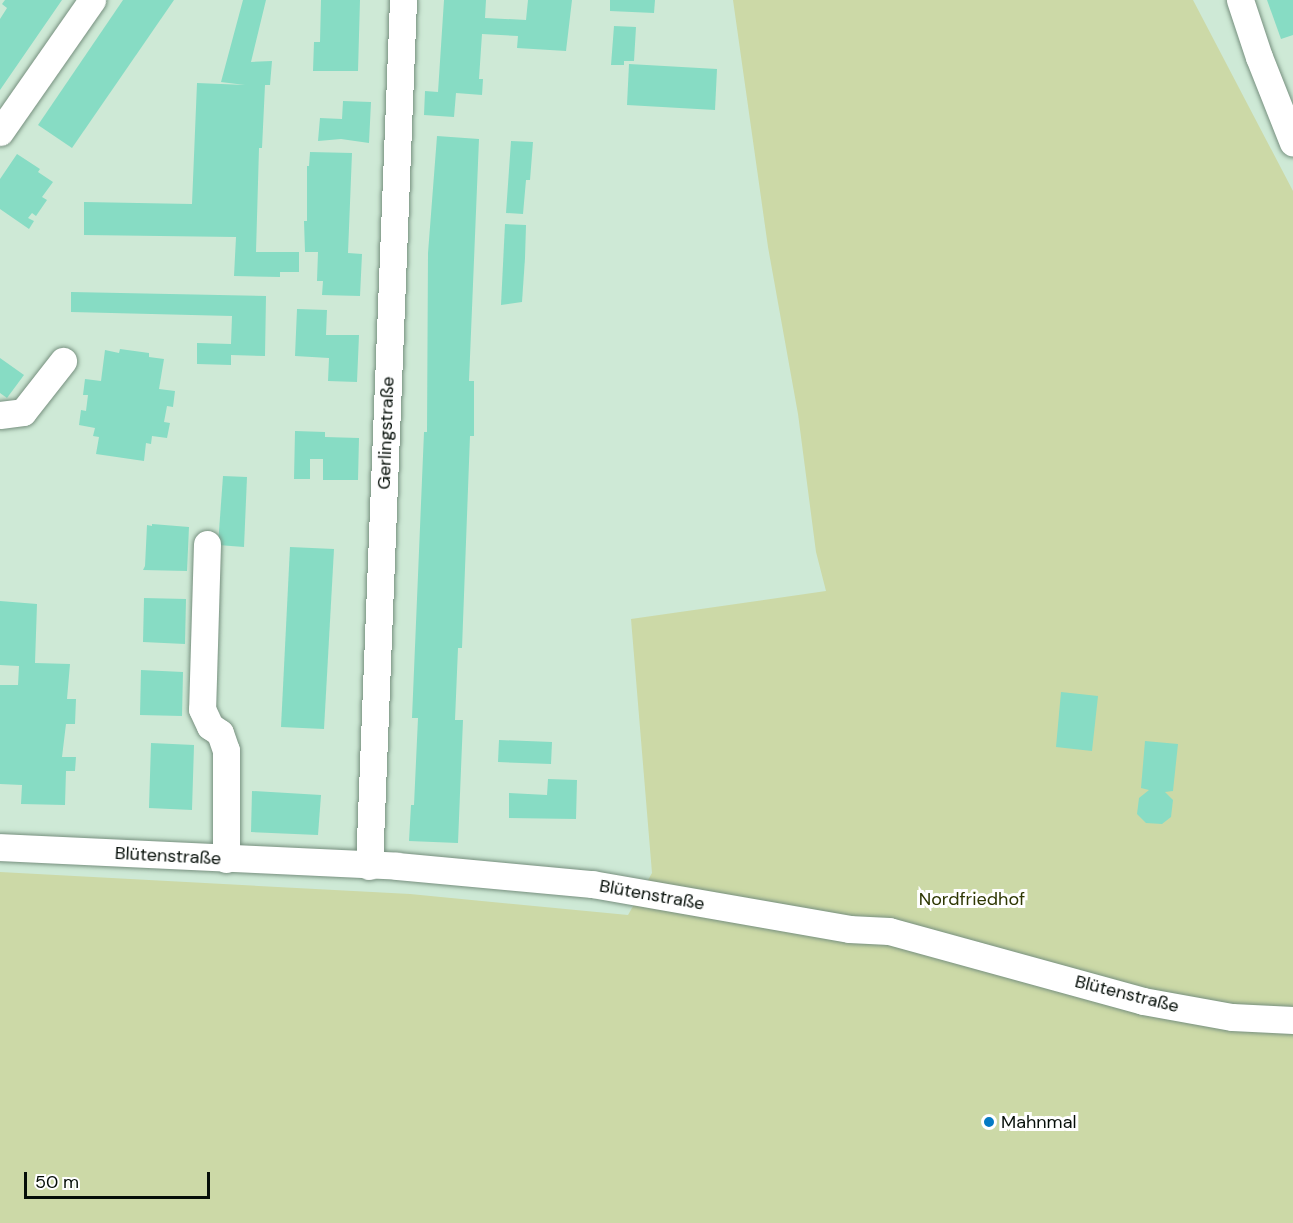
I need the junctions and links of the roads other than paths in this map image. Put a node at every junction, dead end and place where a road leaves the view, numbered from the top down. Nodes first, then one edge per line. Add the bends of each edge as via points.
1 (92, 0) edge
2 (403, 0) edge
3 (1240, 0) edge
4 (0, 132) edge
5 (1293, 143) edge
6 (63, 360) dead end
7 (0, 415) edge
8 (207, 544) dead end
9 (0, 847) edge
10 (226, 859) junction
11 (369, 866) junction
12 (1293, 1020) edge

1 - 4 street
2 - 11 street, Gerlingstraße
3 - 5 street
6 - 7 street via 23,412
8 - 10 street via 202,709 226,750
9 - 10 street, Blütenstraße
10 - 11 street, Blütenstraße
11 - 12 street, Blütenstraße via 592,884 849,929 889,931 1143,1001 1232,1017

